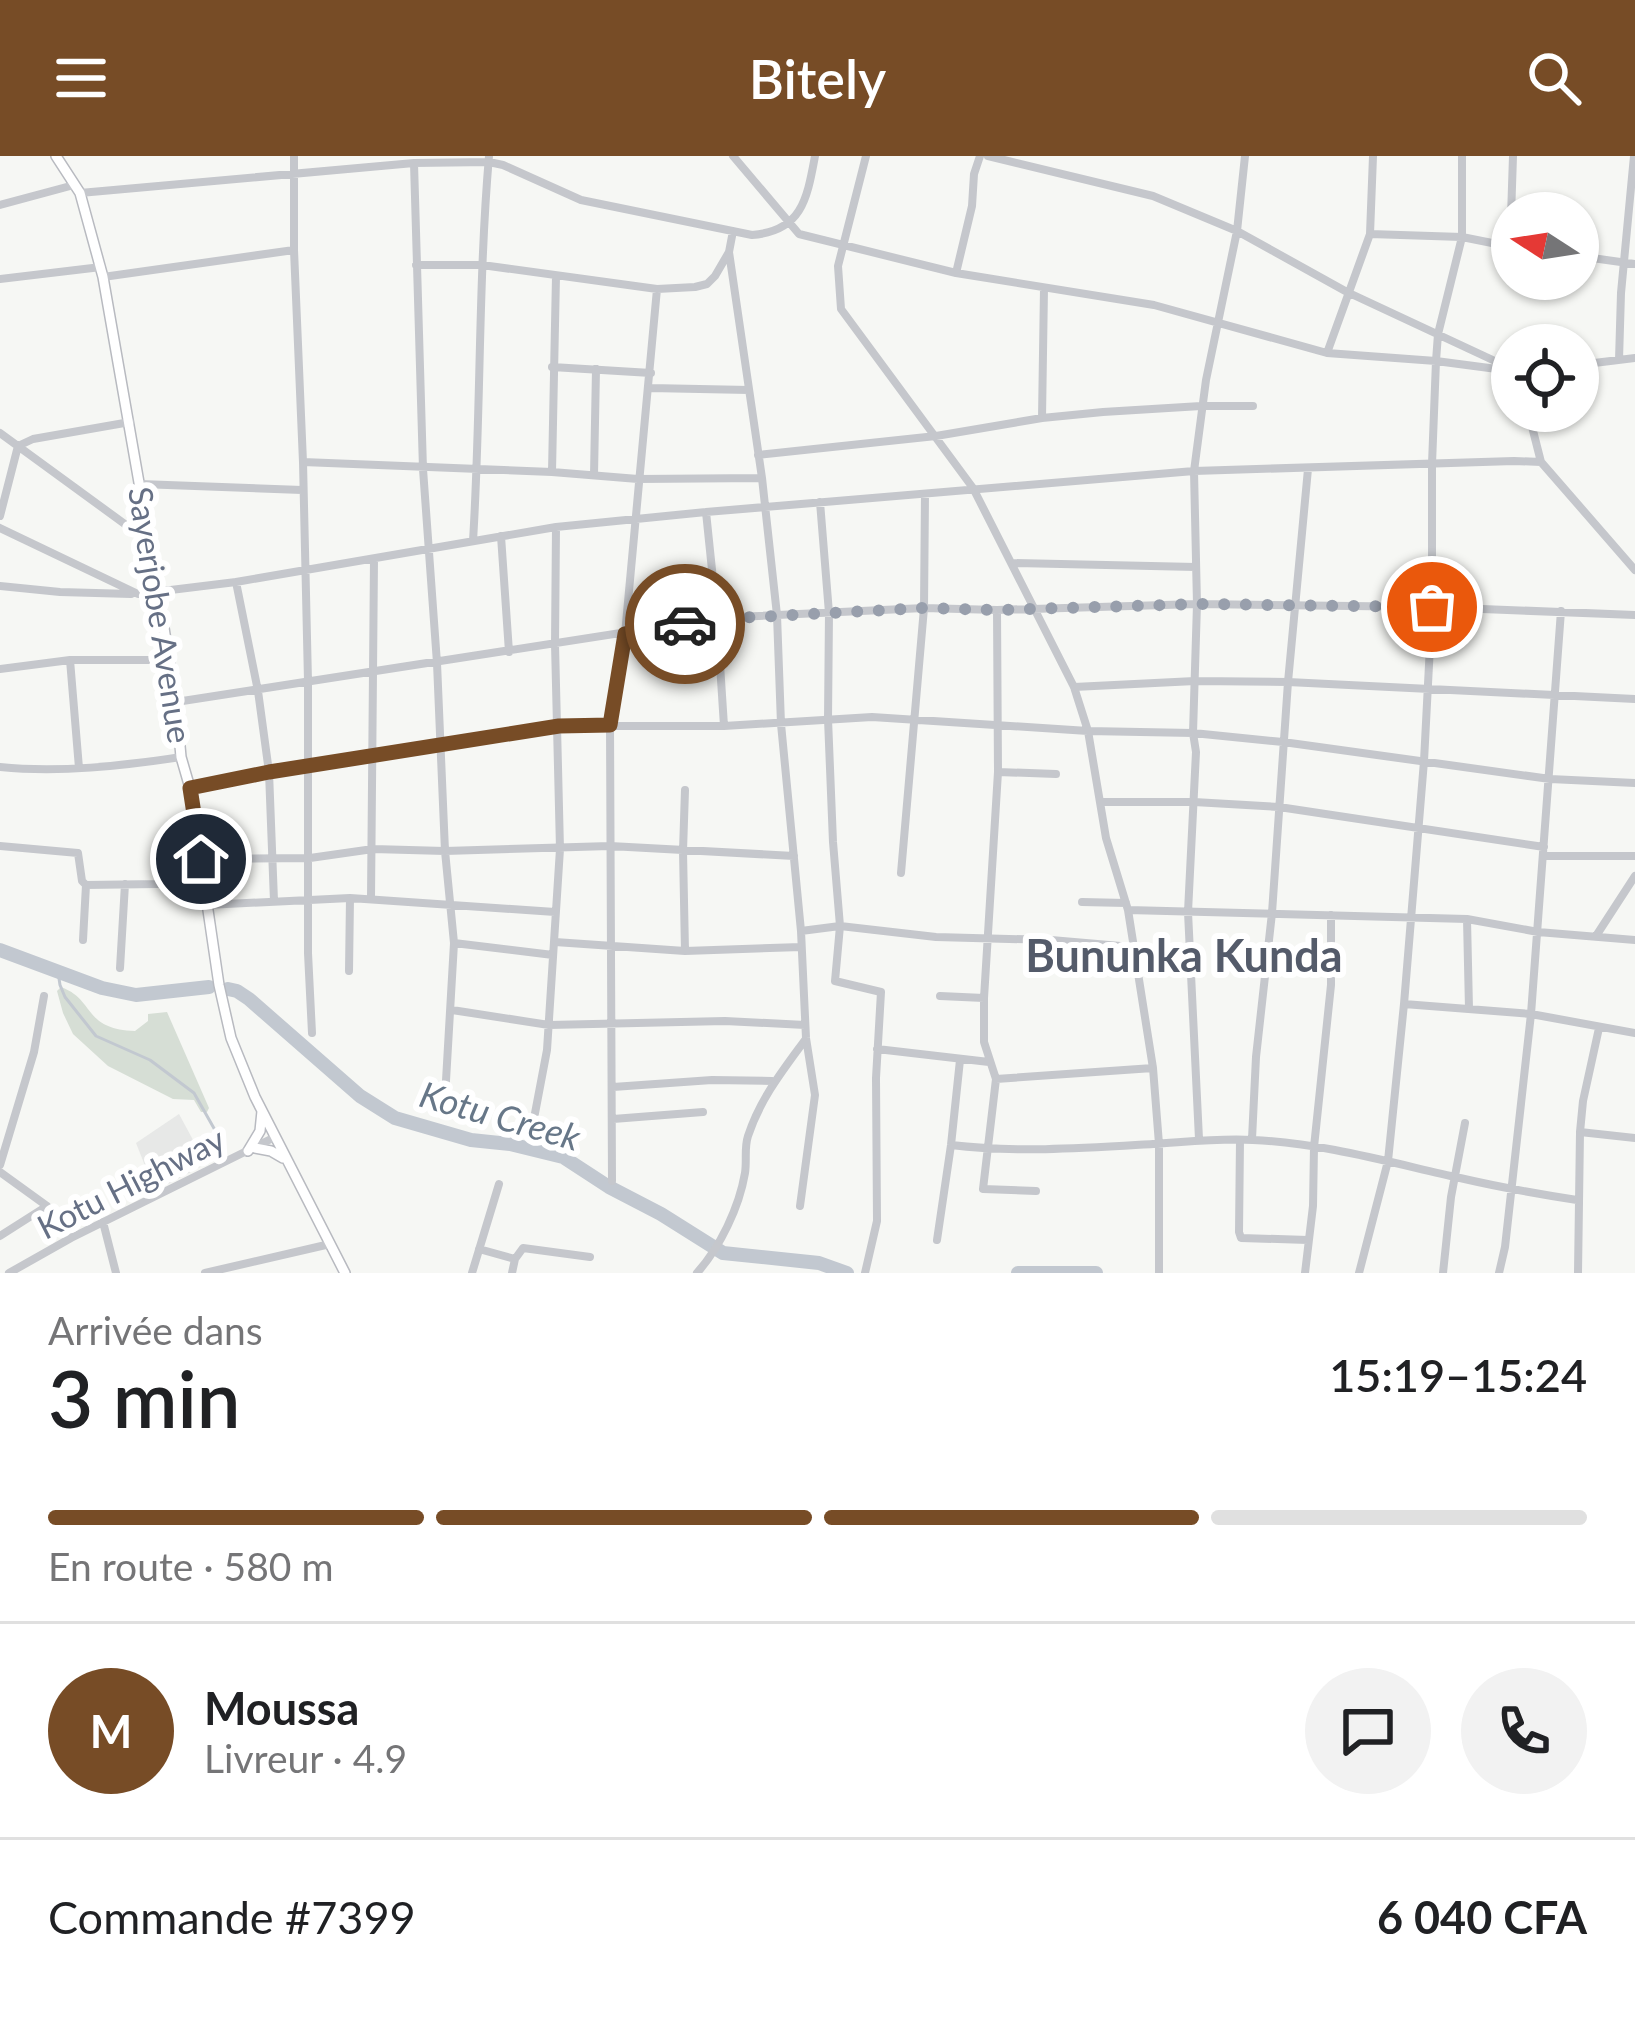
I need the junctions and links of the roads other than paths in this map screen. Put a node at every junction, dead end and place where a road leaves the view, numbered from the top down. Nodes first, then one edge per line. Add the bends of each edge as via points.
1 (56, 156) edge
2 (294, 156) edge
3 (733, 156) edge
4 (815, 156) edge
5 (866, 156) edge
6 (984, 156) edge
7 (1245, 156) edge
8 (1373, 156) edge
9 (1462, 156) edge
10 (1513, 156) edge
11 (1634, 156) edge
12 (489, 159) edge
13 (414, 163) junction
14 (295, 175) junction
15 (77, 189) junction
16 (1512, 192) edge
17 (0, 205) edge
18 (789, 224) junction
19 (734, 231) junction
20 (1237, 231) junction
21 (1370, 234) junction
22 (1462, 237) junction
23 (1491, 243) edge
24 (844, 246) junction
25 (293, 250) junction
26 (729, 252) junction
27 (1599, 259) edge
28 (1624, 262) junction
29 (1635, 264) edge
30 (416, 265) junction
31 (482, 265) junction
32 (102, 272) junction
33 (956, 273) junction
34 (556, 276) junction
35 (0, 279) edge
36 (1044, 287) junction
37 (658, 289) junction
38 (1348, 292) junction
39 (1216, 323) junction
40 (1438, 334) junction
41 (1327, 352) junction
42 (1635, 358) edge
43 (1491, 360) edge
44 (1619, 360) junction
45 (1436, 362) junction
46 (1599, 362) edge
47 (552, 367) junction
48 (1491, 368) edge
49 (596, 369) junction
50 (651, 373) junction
51 (650, 388) junction
52 (748, 389) junction
53 (1202, 406) junction
54 (1253, 406) dead end
55 (1042, 418) junction
56 (130, 422) junction
57 (1533, 432) edge
58 (0, 434) edge
59 (936, 436) junction
60 (18, 446) junction
61 (758, 455) junction
62 (303, 461) junction
63 (1541, 463) junction
64 (1432, 464) junction
65 (423, 469) junction
66 (1308, 469) junction
67 (478, 470) junction
68 (1193, 471) junction
69 (551, 472) junction
70 (594, 475) junction
71 (638, 478) junction
72 (762, 478) junction
73 (140, 484) junction
74 (973, 488) junction
75 (302, 490) junction
76 (925, 495) junction
77 (820, 502) junction
78 (765, 506) junction
79 (706, 512) junction
80 (0, 516) edge
81 (634, 520) junction
82 (556, 526) junction
83 (0, 528) edge
84 (501, 536) junction
85 (473, 541) junction
86 (150, 542) junction
87 (428, 549) junction
88 (374, 559) junction
89 (1012, 563) junction
90 (1196, 567) junction
91 (1635, 570) edge
92 (304, 571) junction
93 (236, 582) junction
94 (0, 586) edge
95 (158, 591) junction
96 (138, 594) junction
97 (1197, 604) junction
98 (1293, 607) junction
99 (1432, 607) junction
100 (924, 608) junction
101 (1035, 609) junction
102 (997, 610) junction
103 (1562, 611) junction
104 (829, 613) junction
105 (777, 615) junction
106 (1635, 615) edge
107 (718, 619) junction
108 (625, 634) junction
109 (555, 644) junction
110 (508, 652) junction
111 (70, 660) junction
112 (169, 660) junction
113 (437, 663) junction
114 (0, 669) edge
115 (373, 671) junction
116 (308, 681) junction
117 (1195, 681) junction
118 (1288, 682) junction
119 (1074, 687) junction
120 (1426, 688) junction
121 (258, 691) junction
122 (1556, 696) junction
123 (1635, 699) edge
124 (176, 701) junction
125 (829, 719) junction
126 (913, 719) junction
127 (999, 723) junction
128 (781, 724) junction
129 (610, 725) junction
130 (559, 726) junction
131 (724, 726) junction
132 (1088, 730) junction
133 (1193, 734) junction
134 (1283, 742) junction
135 (440, 745) junction
136 (371, 756) junction
137 (182, 757) junction
138 (1424, 761) junction
139 (308, 766) junction
140 (0, 767) edge
141 (79, 768) junction
142 (269, 772) junction
143 (998, 772) junction
144 (1056, 774) dead end
145 (1550, 779) junction
146 (1635, 783) edge
147 (190, 788) junction
148 (685, 790) dead end
149 (1101, 802) junction
150 (1194, 802) junction
151 (1279, 807) junction
152 (1417, 830) junction
153 (0, 846) edge
154 (610, 846) junction
155 (373, 849) junction
156 (560, 849) junction
157 (682, 850) junction
158 (446, 851) junction
159 (1544, 852) junction
160 (794, 856) junction
161 (1635, 856) edge
162 (310, 858) junction
163 (201, 859) junction
164 (273, 860) junction
165 (901, 873) dead end
166 (204, 876) junction
167 (1635, 876) edge
168 (124, 884) junction
169 (86, 885) junction
170 (350, 898) junction
171 (371, 899) junction
172 (309, 900) junction
173 (274, 901) junction
174 (1082, 902) dead end
175 (207, 905) junction
176 (450, 905) junction
177 (1127, 906) junction
178 (555, 912) junction
179 (1188, 912) junction
180 (1272, 913) junction
181 (1331, 915) junction
182 (1410, 916) junction
183 (1467, 919) junction
184 (840, 926) junction
185 (801, 931) junction
186 (1538, 932) junction
187 (1595, 937) junction
188 (988, 939) junction
189 (83, 940) dead end
190 (1635, 940) edge
191 (555, 942) junction
192 (454, 943) junction
193 (1132, 946) junction
194 (801, 947) junction
195 (611, 948) junction
196 (685, 951) junction
197 (554, 955) junction
198 (120, 968) dead end
199 (349, 971) dead end
200 (44, 996) dead end
201 (940, 996) dead end
202 (984, 998) junction
203 (1404, 1004) junction
204 (452, 1010) junction
205 (1469, 1010) junction
206 (1531, 1014) junction
207 (806, 1024) junction
208 (548, 1025) junction
209 (614, 1025) junction
210 (1599, 1028) junction
211 (312, 1033) dead end
212 (1635, 1033) edge
213 (806, 1038) junction
214 (877, 1049) junction
215 (959, 1060) junction
216 (989, 1063) junction
217 (1153, 1068) junction
218 (996, 1079) junction
219 (774, 1081) junction
220 (613, 1087) junction
221 (262, 1111) junction
222 (703, 1112) dead end
223 (444, 1115) dead end
224 (613, 1119) junction
225 (1465, 1123) dead end
226 (532, 1129) dead end
227 (1580, 1132) junction
228 (275, 1137) junction
229 (1635, 1138) edge
230 (1199, 1139) junction
231 (1252, 1139) junction
232 (1240, 1140) junction
233 (1159, 1144) junction
234 (951, 1145) junction
235 (1314, 1147) junction
236 (252, 1149) junction
237 (986, 1149) junction
238 (287, 1160) junction
239 (1388, 1161) junction
240 (0, 1168) edge
241 (1455, 1177) junction
242 (612, 1181) dead end
243 (499, 1184) dead end
244 (1510, 1190) junction
245 (1036, 1191) dead end
246 (1577, 1200) junction
247 (47, 1206) junction
248 (800, 1206) dead end
249 (103, 1222) junction
250 (0, 1236) edge
251 (71, 1238) junction
252 (937, 1240) dead end
253 (1308, 1240) junction
254 (330, 1244) junction
255 (479, 1250) junction
256 (590, 1257) dead end
257 (515, 1259) junction
258 (865, 1271) edge
259 (9, 1273) edge
260 (116, 1273) edge
261 (205, 1273) edge
262 (344, 1273) edge
263 (472, 1273) edge
264 (512, 1273) edge
265 (697, 1273) edge
266 (1159, 1273) edge
267 (1305, 1273) edge
268 (1359, 1273) edge
269 (1443, 1273) edge
270 (1499, 1273) edge
271 (1578, 1273) edge

1 - 15 main road, Sayerjobe Avenue
2 - 14 street
3 - 18 street
4 - 18 street via 799,215
5 - 24 street
6 - 20 street via 1154,196
6 - 33 street
7 - 20 street
8 - 21 street
9 - 22 street
10 - 16 street
11 - 28 street
12 - 13 street
12 - 19 street via 581,200
12 - 31 street
13 - 14 street
13 - 30 street
14 - 15 street
14 - 25 street
15 - 17 street
15 - 32 main road, Sayerjobe Avenue
18 - 19 street via 769,233
18 - 24 street
19 - 26 street
20 - 38 street
20 - 39 street
21 - 22 street
21 - 38 street
22 - 23 street
22 - 40 street
24 - 33 street
24 - 59 street via 841,309
25 - 32 street
25 - 62 street
26 - 37 street via 707,284
26 - 52 street
27 - 28 street
28 - 29 street
28 - 44 street
30 - 31 street
30 - 65 street
31 - 34 street
31 - 67 street
32 - 35 street
32 - 56 main road, Sayerjobe Avenue
33 - 36 street
34 - 37 street
34 - 47 street
36 - 39 street
36 - 55 street
37 - 50 street
38 - 40 street
38 - 41 street
39 - 41 street
39 - 53 street
40 - 43 street
40 - 45 street
41 - 45 street
42 - 44 street
44 - 46 street
45 - 48 street
45 - 64 street
47 - 49 street
47 - 69 street
49 - 50 street
49 - 70 street
50 - 51 street
51 - 52 street
51 - 71 street
52 - 61 street
53 - 54 street
53 - 55 street
53 - 68 street
55 - 59 street
56 - 60 street
56 - 73 main road, Sayerjobe Avenue
57 - 63 street
58 - 60 street
59 - 61 street
59 - 74 street
60 - 80 street
60 - 86 street
61 - 72 street
62 - 65 street
62 - 75 street
63 - 64 street
63 - 91 street
64 - 66 street
64 - 99 street
65 - 67 street
65 - 87 street
66 - 68 street
66 - 98 street
67 - 69 street
67 - 85 street
68 - 74 street
68 - 90 street
69 - 70 street
70 - 71 street
71 - 72 street
71 - 81 street
72 - 78 street
73 - 75 street
73 - 86 main road, Sayerjobe Avenue
74 - 76 street
74 - 89 street
75 - 92 street
76 - 77 street
76 - 100 street
77 - 78 street
77 - 104 street
78 - 79 street
78 - 105 street
79 - 81 street
79 - 107 street
81 - 82 street
81 - 108 street
82 - 84 street
82 - 109 street
83 - 96 street
84 - 85 street
84 - 110 street
85 - 87 street
86 - 95 main road, Sayerjobe Avenue
87 - 88 street
87 - 113 street
88 - 92 street
88 - 115 street
89 - 90 street
89 - 101 street
90 - 97 street
92 - 93 street
92 - 116 street
93 - 95 street
93 - 121 street
94 - 96 street
95 - 96 street
95 - 112 main road, Sayerjobe Avenue
97 - 98 street
97 - 101 street
97 - 117 street
98 - 99 street
98 - 118 street
99 - 103 street
99 - 120 street
100 - 102 street
100 - 104 street
100 - 126 street
101 - 102 street
101 - 119 street
102 - 127 street
103 - 106 street
103 - 122 street
104 - 105 street
104 - 125 street
105 - 107 street
105 - 128 street
107 - 108 street
107 - 131 street
108 - 109 street
108 - 129 street
109 - 110 street
109 - 130 street
110 - 113 street
111 - 112 street
111 - 114 street
111 - 141 street
112 - 124 main road, Sayerjobe Avenue
113 - 115 street
113 - 135 street
115 - 116 street
115 - 136 street
116 - 121 street
116 - 139 street
117 - 118 street
117 - 119 street
117 - 133 street
118 - 120 street
118 - 134 street
119 - 132 street
120 - 122 street
120 - 138 street
121 - 124 street
121 - 142 street
122 - 123 street
122 - 145 street
124 - 137 main road, Sayerjobe Avenue
125 - 126 street
125 - 128 street
125 - 184 street
126 - 127 street
126 - 165 street
127 - 132 street
127 - 143 street
128 - 131 street
128 - 160 street
129 - 130 street
129 - 131 street
129 - 154 street
130 - 135 street
130 - 156 street
132 - 133 street
132 - 149 street
133 - 134 street
133 - 150 street
134 - 138 street
134 - 151 street
135 - 136 street
135 - 158 street
136 - 139 street
136 - 155 street
137 - 141 street
137 - 147 main road, Sayerjobe Avenue
138 - 145 street
138 - 152 street
139 - 142 street
139 - 162 street
140 - 141 street
142 - 147 street
142 - 164 street
143 - 144 street
143 - 188 street
145 - 146 street
145 - 159 street
147 - 163 main road, Sayerjobe Avenue
148 - 157 street
149 - 150 street
149 - 177 street
150 - 151 street
150 - 179 street
151 - 152 street
151 - 180 street
152 - 159 street
152 - 182 street
153 - 169 street via 78,854
154 - 156 street
154 - 157 street
154 - 195 street
155 - 158 street
155 - 162 street
155 - 171 street
156 - 158 street
156 - 178 street
157 - 160 street
157 - 196 street
158 - 176 street
159 - 161 street
159 - 186 street
160 - 185 street
162 - 164 street
162 - 172 street
163 - 164 street
163 - 166 main road, Sayerjobe Avenue
164 - 173 street
166 - 168 street
166 - 175 main road, Sayerjobe Avenue
167 - 187 street
168 - 169 street
168 - 198 street
169 - 189 street
170 - 171 street
170 - 172 street
170 - 199 street
171 - 176 street
172 - 173 street
172 - 211 street
173 - 175 street
174 - 177 street
175 - 221 main road, Sayerjobe Avenue via 231,1038
176 - 178 street
176 - 192 street
177 - 179 street
177 - 193 street
178 - 191 street
179 - 180 street
179 - 230 street
180 - 181 street
180 - 231 street
181 - 182 street
181 - 235 street
182 - 183 street
182 - 203 street
183 - 186 street
183 - 205 street
184 - 185 street
184 - 188 street
184 - 214 street via 835,981 881,992
185 - 194 street
186 - 187 street
186 - 206 street
187 - 190 street
188 - 193 street
188 - 202 street
191 - 195 street
191 - 197 street
192 - 197 street
192 - 204 street
193 - 217 street
194 - 196 street
194 - 207 street
195 - 196 street
195 - 209 street
197 - 208 street
200 - 240 street
201 - 202 street
202 - 216 street
203 - 205 street
203 - 239 street
204 - 208 street
204 - 223 street
205 - 206 street
206 - 210 street
206 - 244 street
207 - 209 street
207 - 213 street
208 - 209 street
208 - 226 street
209 - 220 street
210 - 212 street
210 - 227 street
213 - 219 street
213 - 248 street via 815,1094
214 - 215 street
214 - 258 street via 877,1221
215 - 216 street
215 - 234 street
216 - 218 street
217 - 218 street
217 - 233 street
218 - 237 street
219 - 220 street
219 - 265 street via 749,1132 744,1177 716,1249
220 - 224 street
221 - 228 main road, Sayerjobe Avenue
221 - 236 main road
222 - 224 street
224 - 242 street
225 - 241 street
227 - 229 street
227 - 246 street
228 - 236 street, Kotu Highway
228 - 238 main road, Sayerjobe Avenue
230 - 232 street
230 - 233 street
231 - 232 street
231 - 235 street
232 - 253 street via 1241,1238
233 - 237 street
233 - 266 street
234 - 237 street
234 - 252 street
235 - 239 street
235 - 253 street
236 - 238 main road
236 - 249 street, Kotu Highway
237 - 245 street via 983,1189
238 - 254 main road, Sayerjobe Avenue
239 - 241 street
239 - 268 street
240 - 247 street
241 - 244 street
241 - 269 street
243 - 255 street
244 - 246 street
244 - 270 street
246 - 271 street
247 - 250 street
247 - 251 street
249 - 251 street, Kotu Highway
249 - 260 street
251 - 259 street, Kotu Highway
253 - 267 street
254 - 261 street
254 - 262 main road, Sayerjobe Avenue
255 - 257 street
255 - 263 street
256 - 257 street via 523,1248
257 - 264 street

